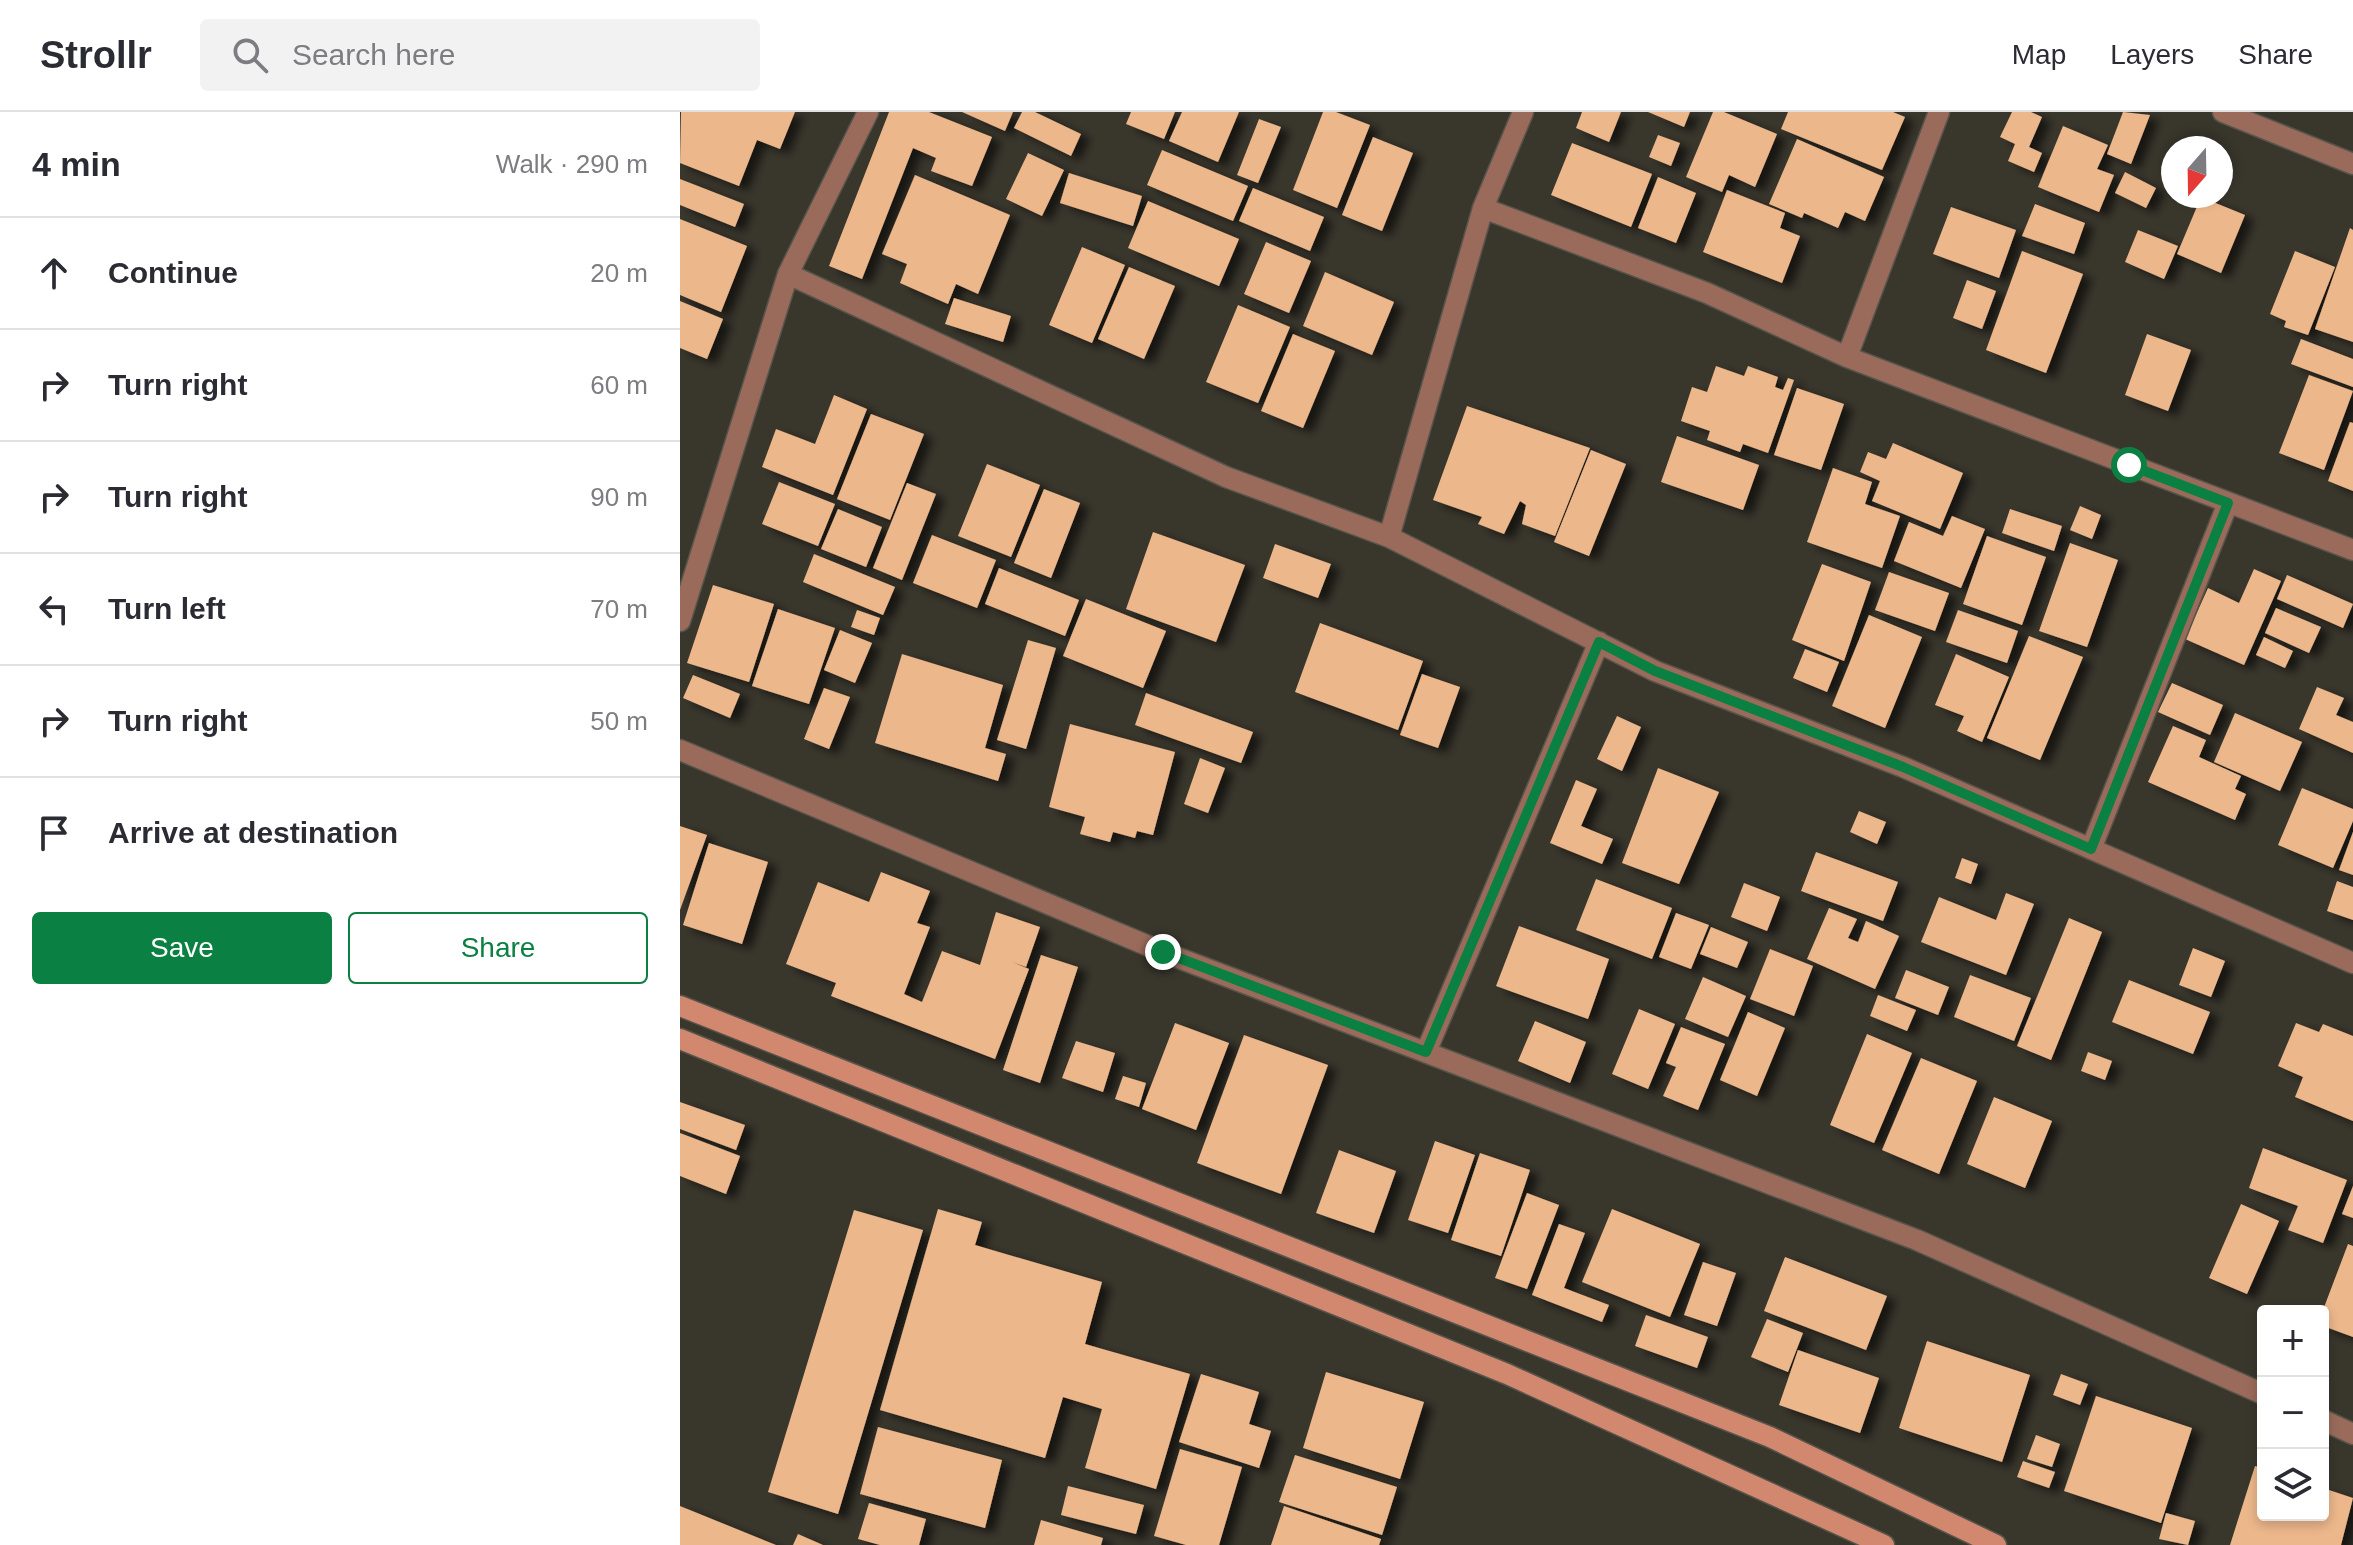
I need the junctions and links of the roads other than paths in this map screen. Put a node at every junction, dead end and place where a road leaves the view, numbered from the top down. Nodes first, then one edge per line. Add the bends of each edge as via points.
1 (868, 112) edge
2 (1523, 112) edge
3 (1939, 112) edge
4 (2223, 112) edge
5 (2353, 164) edge
6 (1483, 208) junction
7 (788, 274) junction
8 (1847, 357) junction
9 (2228, 503) junction
10 (1389, 537) junction
11 (2353, 550) edge
12 (680, 621) edge
13 (1599, 642) junction
14 (680, 750) edge
15 (2091, 849) junction
16 (2353, 963) edge
17 (680, 1006) edge
18 (680, 1039) edge
19 (1426, 1052) junction
20 (2257, 1391) edge
21 (2329, 1423) edge
22 (2353, 1434) edge
23 (1884, 1545) edge
24 (1996, 1545) edge

1 - 7 street
2 - 6 street
3 - 8 street
4 - 5 street
6 - 8 street via 1707,293
6 - 10 street
7 - 10 street via 1226,477
7 - 12 street
8 - 9 street
9 - 11 street
9 - 15 street
10 - 13 street
13 - 15 street via 1655,671 1903,767
13 - 19 street
14 - 19 street via 1163,952
15 - 16 street
17 - 24 street via 1770,1437
18 - 23 street via 1507,1374
19 - 20 street via 1917,1240
21 - 22 street

